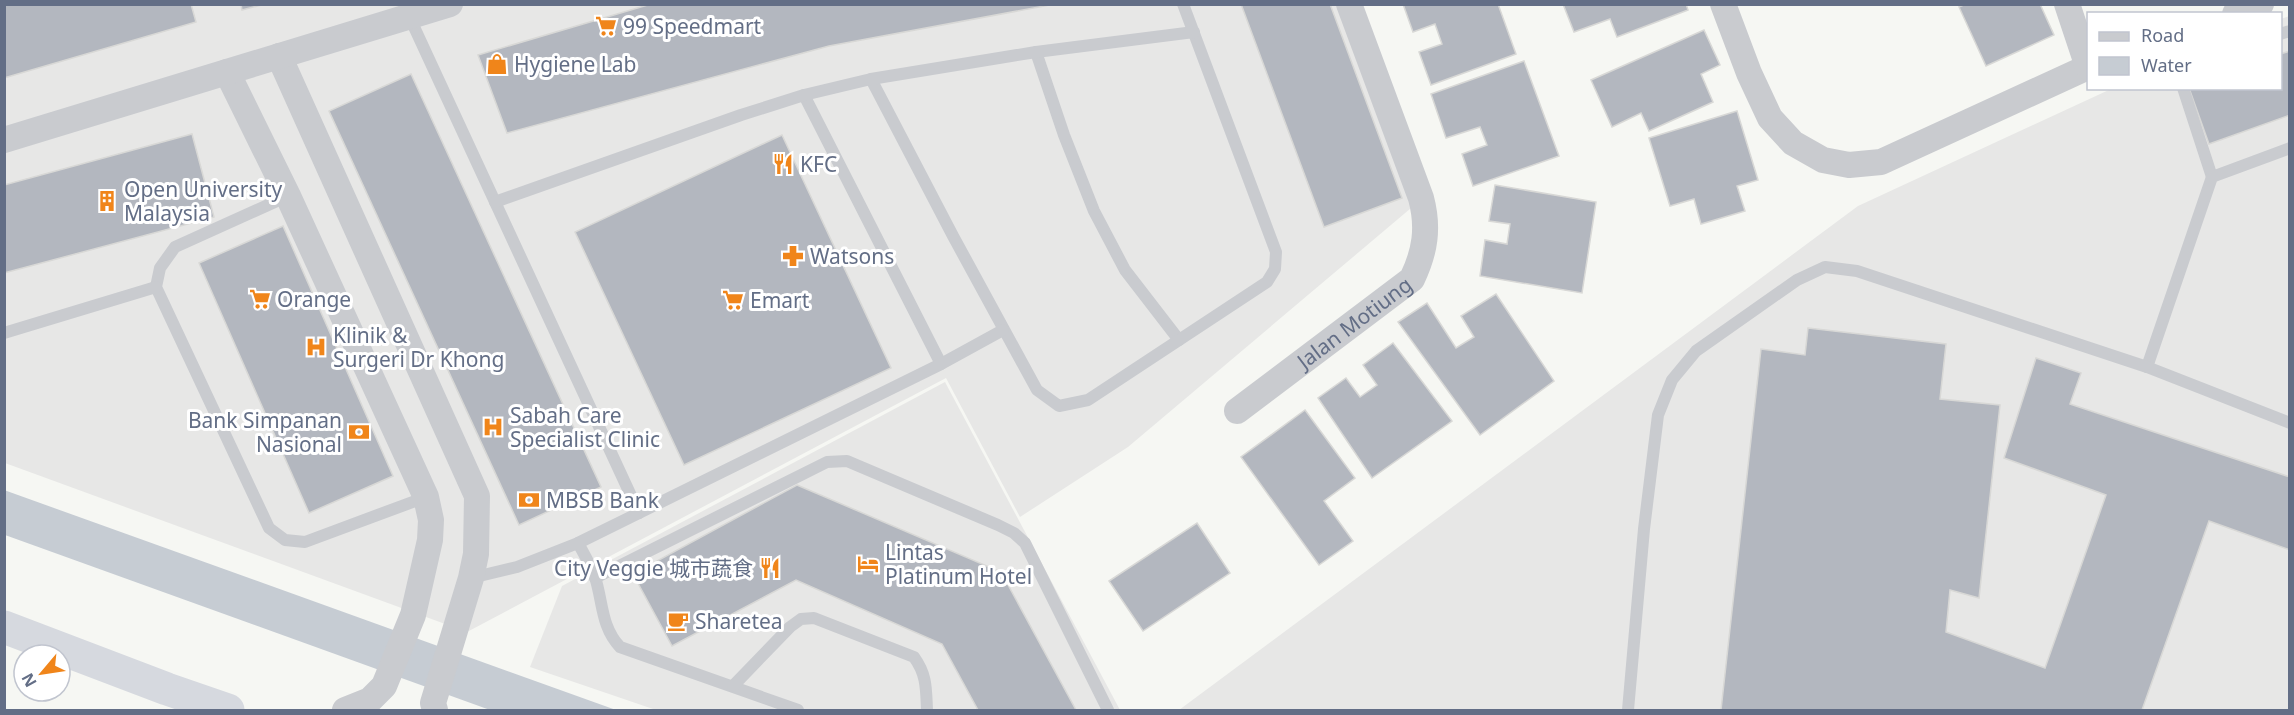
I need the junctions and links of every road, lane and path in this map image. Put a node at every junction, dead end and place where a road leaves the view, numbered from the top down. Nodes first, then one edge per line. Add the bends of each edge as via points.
1 (450, 4) edge
2 (1183, 4) edge
3 (1349, 4) edge
4 (1724, 4) edge
5 (2067, 4) edge
6 (2261, 4) edge
7 (2240, 12) edge
8 (409, 16) junction
9 (1194, 32) junction
10 (1036, 52) junction
11 (279, 56) junction
12 (2087, 64) edge
13 (2087, 67) edge
14 (227, 72) junction
15 (871, 79) junction
16 (2184, 90) edge
17 (804, 95) junction
18 (4, 140) edge
19 (2289, 148) edge
20 (2212, 177) junction
21 (288, 196) junction
22 (495, 202) junction
23 (156, 287) junction
24 (1003, 330) junction
25 (4, 333) edge
26 (1179, 340) junction
27 (941, 364) junction
28 (2147, 366) junction
29 (1238, 411) dead end
30 (2289, 423) edge
31 (426, 497) junction
32 (639, 513) junction
33 (578, 543) junction
34 (471, 578) junction
35 (595, 578) junction
36 (4, 627) edge
37 (733, 686) junction
38 (434, 707) edge
39 (228, 711) edge
40 (345, 711) edge
41 (798, 711) edge
42 (927, 711) edge
43 (1108, 711) edge
44 (1628, 711) edge

1 - 8 street
2 - 9 lane
3 - 29 street, Jalan Motiung via 1423,206 1426,229 1420,262 1412,279
4 - 13 street via 1770,118 1793,143 1823,160 1849,165 1881,162
5 - 12 street
6 - 7 street
8 - 11 street
8 - 22 lane
9 - 10 lane
9 - 26 lane via 1276,252 1275,269 1267,282
10 - 15 lane
10 - 26 lane via 1094,210 1125,270
11 - 14 street
11 - 34 street via 477,496 476,554
14 - 18 street
14 - 21 street
15 - 17 lane
15 - 24 lane
16 - 20 lane
17 - 22 lane
17 - 27 lane
19 - 20 lane
20 - 28 lane
21 - 23 lane via 175,247 160,268
21 - 31 street
22 - 32 lane
23 - 25 lane
23 - 31 lane via 269,528 285,540 305,542
24 - 26 lane via 1037,390 1059,406 1088,400
24 - 27 lane
27 - 32 lane
28 - 30 lane
28 - 44 lane via 1857,271 1825,267 1797,280 1696,351 1672,380 1658,416
31 - 40 street via 430,540 413,615 384,686 370,700
32 - 33 lane
33 - 34 lane via 517,567
33 - 35 lane
34 - 38 street
35 - 37 lane via 606,625 620,647
35 - 43 lane via 827,462 847,461 998,525 1025,543
36 - 39 highway
37 - 41 lane
37 - 42 lane via 790,627 801,619 814,618 914,657 926,683

